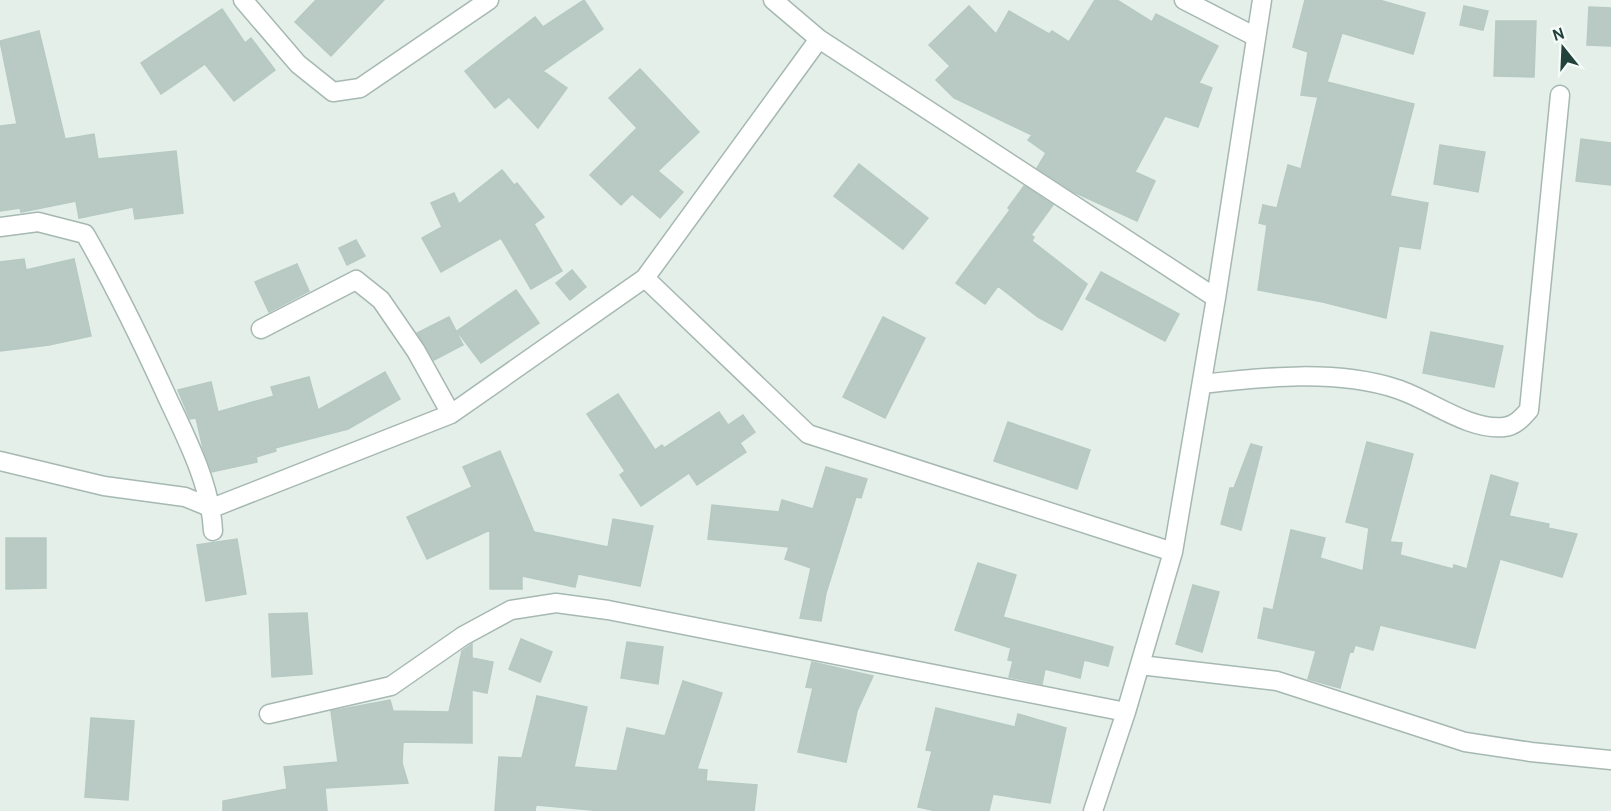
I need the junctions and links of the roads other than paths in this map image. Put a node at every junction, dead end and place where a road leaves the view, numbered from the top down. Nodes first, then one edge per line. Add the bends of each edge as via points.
1 (243, 0) edge
2 (489, 0) edge
3 (772, 0) edge
4 (1184, 0) edge
5 (1262, 0) edge
6 (1256, 37) junction
7 (819, 39) junction
8 (1560, 95) dead end
9 (0, 227) edge
10 (645, 278) junction
11 (1216, 298) junction
12 (261, 329) dead end
13 (1202, 384) junction
14 (451, 414) junction
15 (0, 462) edge
16 (212, 508) junction
17 (213, 531) dead end
18 (1173, 552) junction
19 (1140, 665) junction
20 (1126, 712) junction
21 (269, 714) dead end
22 (1611, 760) edge
23 (1093, 811) edge

1 - 2 street via 298,64 333,92 360,88
3 - 7 street
4 - 6 street
5 - 6 street
6 - 11 street
7 - 10 street
7 - 11 street
8 - 13 street via 1529,410 1519,422 1504,427 1484,425 1397,389 1337,378 1273,376
9 - 16 street via 38,222 85,234 123,300 182,430
10 - 14 street
10 - 18 street via 808,434
11 - 13 street
12 - 14 street via 356,280 381,300 416,351
13 - 18 street
14 - 16 street
15 - 16 street via 104,486 185,497
16 - 17 street
18 - 19 street
19 - 20 street
19 - 22 street via 1277,681 1464,742
20 - 21 street via 556,603 511,610 463,636 391,687
20 - 23 street

